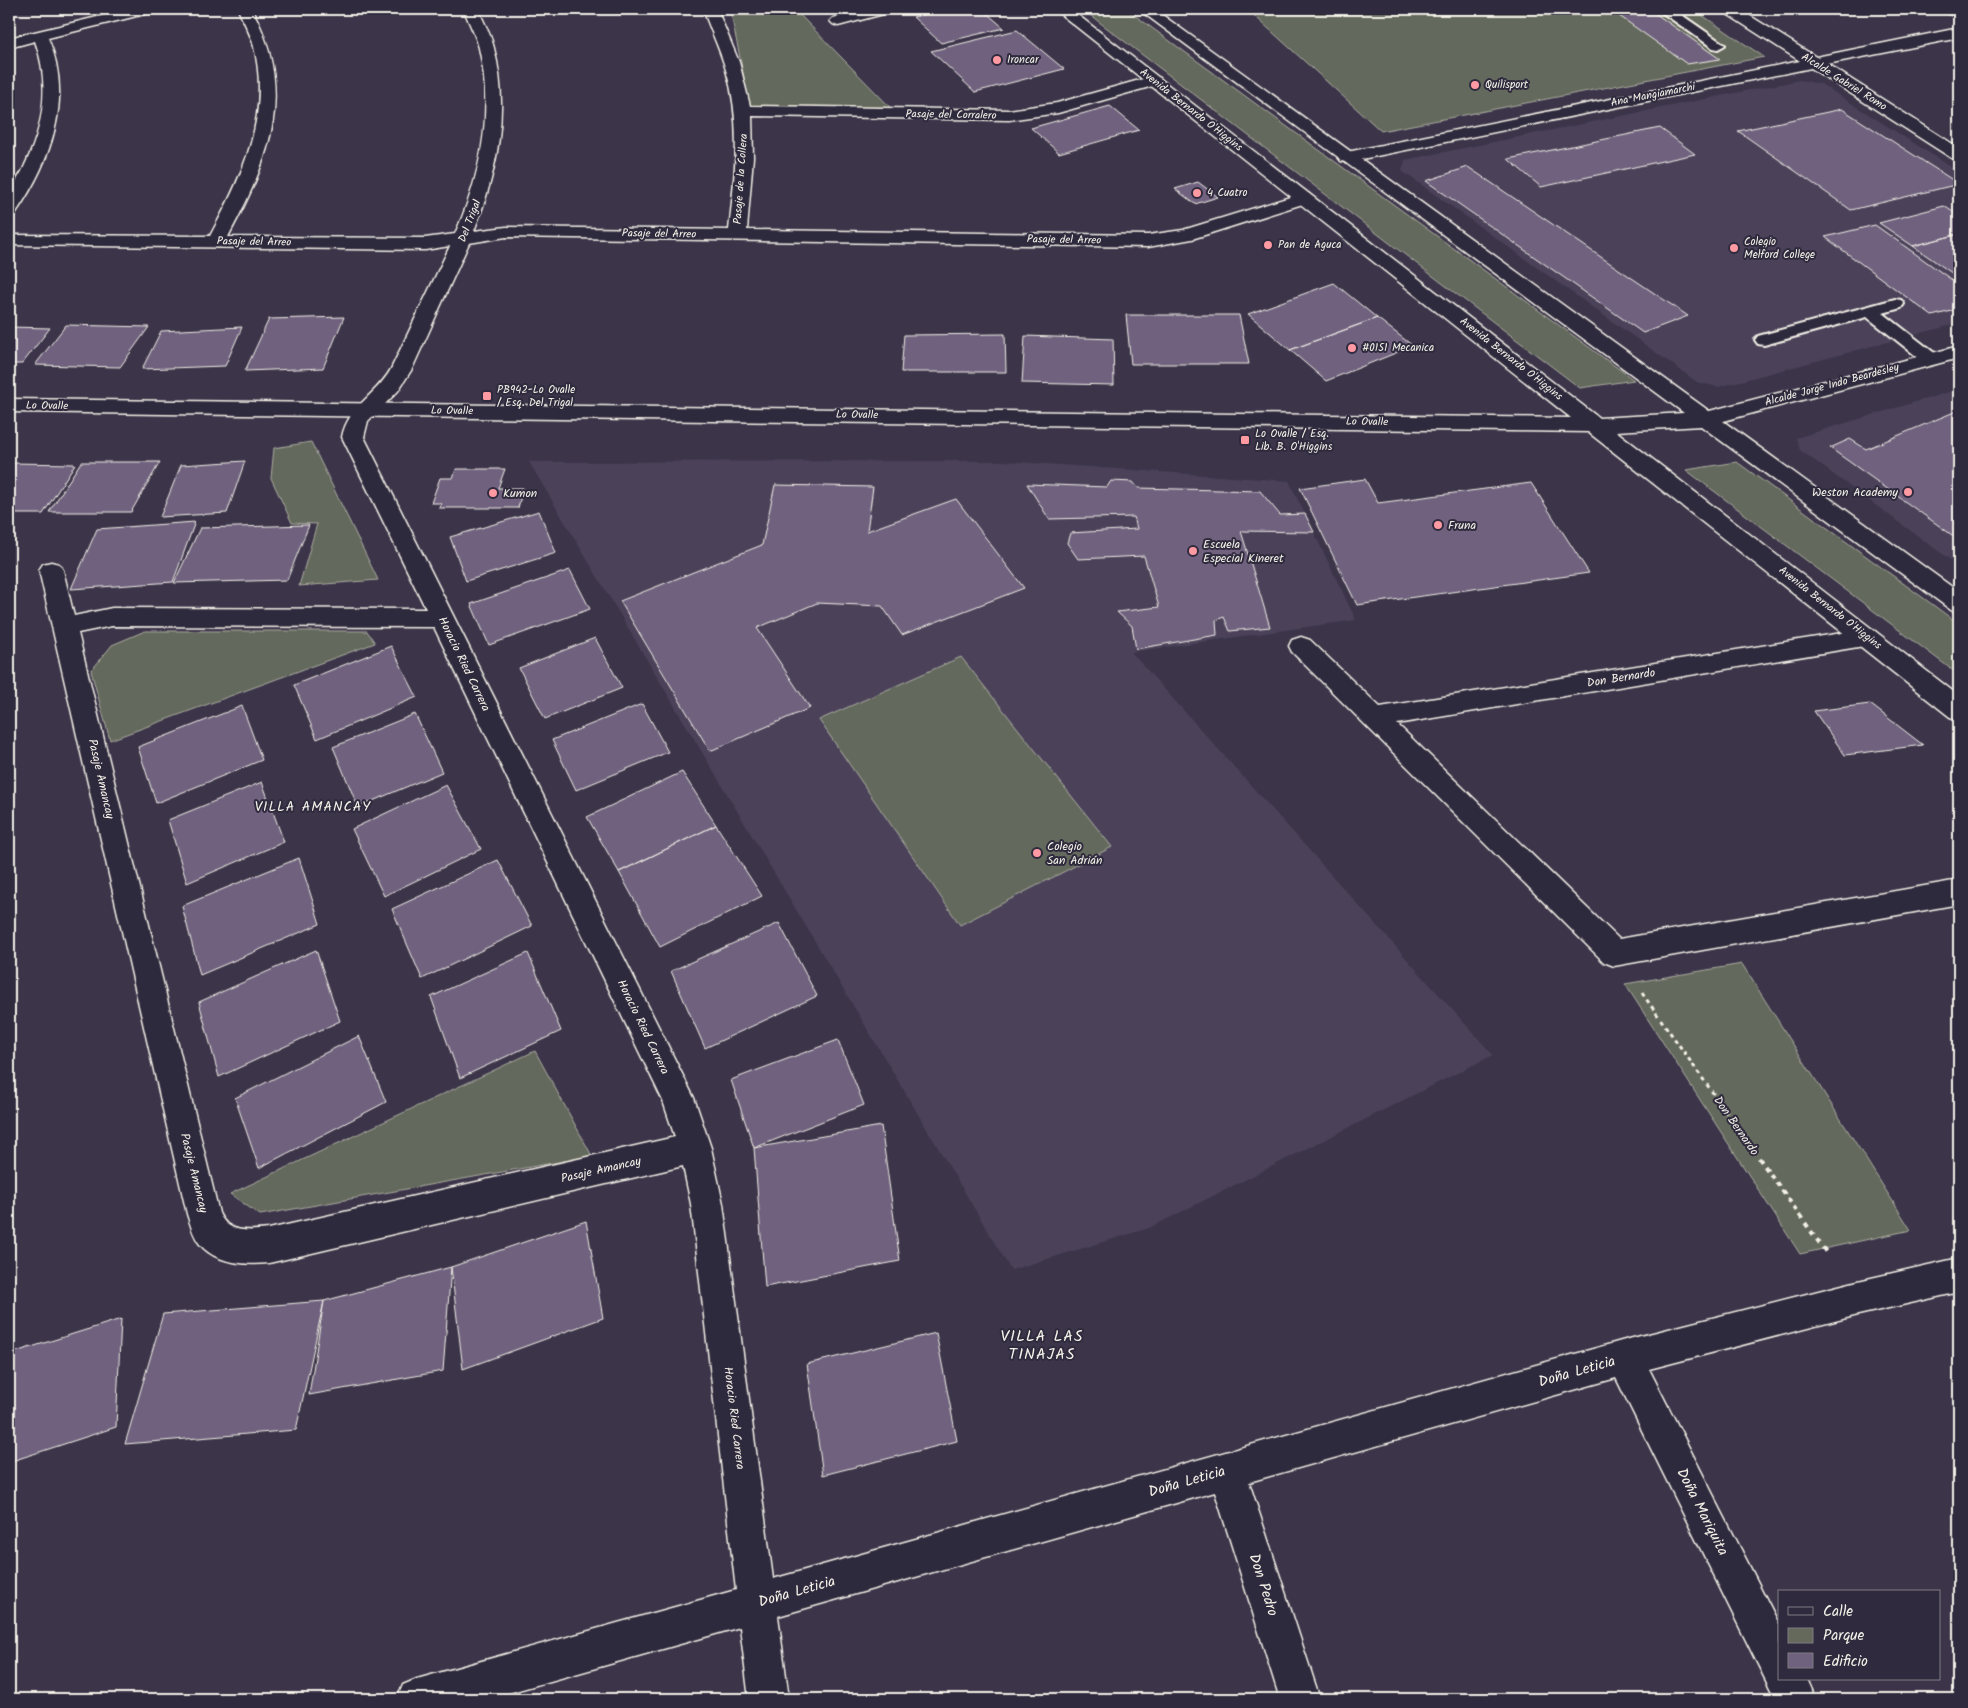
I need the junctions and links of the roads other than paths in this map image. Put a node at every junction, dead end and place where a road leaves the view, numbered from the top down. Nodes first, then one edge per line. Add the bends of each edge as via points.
1 (148, 9) edge
2 (245, 9) edge
3 (471, 9) edge
4 (710, 9) edge
5 (886, 9) edge
6 (1061, 9) edge
7 (1144, 9) edge
8 (1664, 9) edge
9 (1729, 9) edge
10 (1950, 9) edge
11 (1959, 14) edge
12 (838, 21) dead end
13 (1959, 33) edge
14 (40, 36) junction
15 (9, 43) edge
16 (1718, 45) dead end
17 (1813, 62) junction
18 (1154, 82) junction
19 (743, 112) junction
20 (1959, 155) edge
21 (1347, 157) junction
22 (1303, 198) junction
23 (9, 210) edge
24 (737, 235) junction
25 (464, 238) junction
26 (9, 240) edge
27 (216, 242) junction
28 (1895, 304) dead end
29 (1870, 311) junction
30 (1764, 340) dead end
31 (1959, 352) edge
32 (1931, 359) junction
33 (9, 406) edge
34 (365, 410) junction
35 (1705, 419) junction
36 (1596, 425) junction
37 (51, 570) dead end
38 (1959, 604) edge
39 (442, 618) junction
40 (65, 627) junction
41 (1868, 638) junction
42 (1301, 646) dead end
43 (1959, 710) edge
44 (1374, 718) junction
45 (1959, 892) edge
46 (695, 1148) junction
47 (1959, 1276) edge
48 (1625, 1358) junction
49 (1227, 1471) junction
50 (757, 1603) junction
51 (1778, 1663) edge
52 (1786, 1680) edge
53 (417, 1699) edge
54 (768, 1699) edge
55 (1300, 1699) edge
56 (1796, 1699) edge

1 - 14 street
2 - 27 street via 264,56 268,94 266,116 253,166
3 - 25 street, Del Trigal via 490,62 494,122 480,194
4 - 19 street, Pasaje de la Collera via 738,81
5 - 12 street
6 - 18 street, Avenida Bernardo O'Higgins
7 - 21 street
8 - 16 lane
9 - 17 street, Alcalde Gabriel Romo
10 - 11 street
13 - 17 street, Ana Mangiamarchi
14 - 15 street
14 - 23 street via 52,79 50,117 32,169
17 - 20 street, Alcalde Gabriel Romo
17 - 21 street, Ana Mangiamarchi
18 - 19 street, Pasaje del Corralero via 1058,108 1009,116
18 - 22 street, Avenida Bernardo O'Higgins
19 - 24 street, Pasaje de la Collera via 745,138
21 - 35 street
22 - 24 street, Pasaje del Arreo via 1181,236 1155,240
22 - 36 street, Avenida Bernardo O'Higgins
24 - 25 street, Pasaje del Arreo via 506,232
25 - 27 street, Pasaje del Arreo via 425,244
25 - 34 street, Del Trigal via 396,380
26 - 27 street, Pasaje del Arreo
28 - 29 lane
29 - 30 lane
29 - 32 lane
31 - 32 street, Alcalde Jorge Indo Beardesley
32 - 35 street, Alcalde Jorge Indo Beardesley
33 - 34 street, Lo Ovalle
34 - 36 street, Lo Ovalle
34 - 39 street, Horacio Ried Carrera via 358,418 353,437
35 - 36 street, Lo Ovalle
35 - 38 street
36 - 41 street, Avenida Bernardo O'Higgins
37 - 40 street, Pasaje Amancay
39 - 40 street via 112,617
39 - 46 street, Horacio Ried Carrera via 678,1098
40 - 46 street, Pasaje Amancay via 203,1214 210,1231 225,1243 246,1249 269,1246
41 - 43 street, Avenida Bernardo O'Higgins
41 - 44 street, Don Bernardo
42 - 44 street
44 - 45 street via 1614,954
46 - 50 street, Horacio Ried Carrera via 707,1204
47 - 48 street, Doña Leticia via 1858,1298
48 - 49 street, Doña Leticia
48 - 51 street, Doña Mariquita
49 - 50 street, Doña Leticia
49 - 55 street, Don Pedro
50 - 53 street, Doña Leticia
50 - 54 street, Horacio Ried Carrera
52 - 56 street

